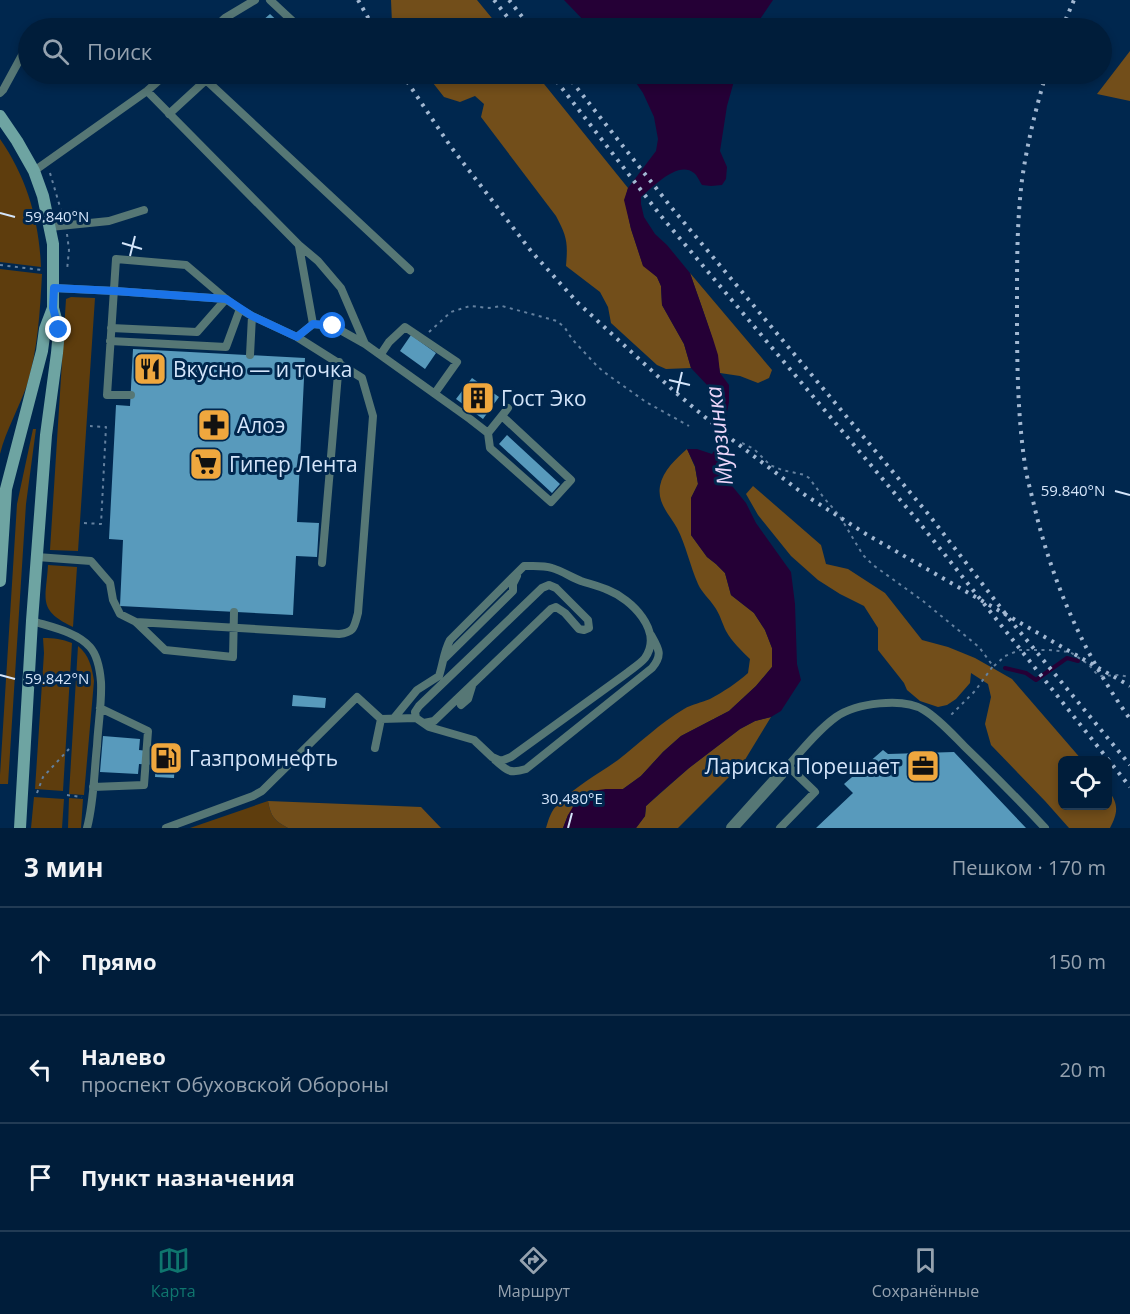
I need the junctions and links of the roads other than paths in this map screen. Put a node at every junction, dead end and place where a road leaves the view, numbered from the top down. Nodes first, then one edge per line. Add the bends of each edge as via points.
1 (255, 0) edge
2 (270, 0) edge
3 (225, 18) edge
4 (288, 18) edge
5 (18, 62) edge
6 (155, 84) edge
7 (202, 84) edge
8 (210, 84) edge
9 (147, 91) junction
10 (0, 93) edge
11 (169, 114) junction
12 (0, 116) edge
13 (34, 171) junction
14 (144, 210) dead end
15 (50, 227) junction
16 (298, 245) junction
17 (410, 270) dead end
18 (54, 288) junction
19 (115, 291) junction
20 (226, 299) junction
21 (53, 308) junction
22 (240, 309) junction
23 (252, 316) junction
24 (313, 324) junction
25 (111, 328) junction
26 (297, 337) junction
27 (110, 341) junction
28 (365, 344) junction
29 (381, 354) junction
30 (250, 355) dead end
31 (339, 362) junction
32 (435, 393) junction
33 (131, 395) dead end
34 (508, 408) dead end
35 (502, 416) junction
36 (488, 433) junction
37 (1, 550) edge
38 (37, 557) junction
39 (322, 563) dead end
40 (0, 581) edge
41 (110, 583) junction
42 (121, 584) dead end
43 (234, 612) dead end
44 (32, 621) junction
45 (136, 622) junction
46 (233, 627) junction
47 (651, 633) junction
48 (472, 684) junction
49 (461, 705) dead end
50 (100, 708) junction
51 (394, 718) junction
52 (416, 718) junction
53 (381, 719) junction
54 (424, 723) junction
55 (375, 748) dead end
56 (492, 757) junction
57 (788, 766) junction
58 (93, 787) junction
59 (20, 828) edge
60 (87, 828) edge
61 (166, 828) edge
62 (732, 828) edge
63 (780, 828) edge
64 (1045, 828) edge

1 - 3 lane
2 - 4 lane
5 - 10 lane
6 - 9 lane
7 - 11 lane
8 - 17 lane
9 - 11 lane
9 - 13 lane
11 - 16 lane
12 - 13 street
13 - 15 street
14 - 15 lane via 109,221
15 - 18 street
16 - 24 lane
16 - 28 lane via 341,288
18 - 19 lane
18 - 21 street
19 - 20 lane
19 - 20 lane via 116,259 186,265
19 - 25 lane
20 - 22 lane
20 - 25 lane via 197,332
21 - 37 street via 6,489
21 - 38 street via 59,330
22 - 23 lane
22 - 27 lane via 226,347
23 - 26 lane
23 - 30 lane
24 - 26 lane
24 - 28 lane via 333,326
25 - 27 lane
26 - 31 lane
27 - 33 lane via 108,395
28 - 29 lane
29 - 32 lane
29 - 32 lane via 405,327 457,362
31 - 39 lane
31 - 46 lane via 362,378 373,416 358,613 353,629 339,634
32 - 36 lane
34 - 35 lane
35 - 36 lane
35 - 36 lane via 571,480 551,502 490,448
37 - 40 street
38 - 41 lane via 92,561
38 - 44 street
41 - 42 lane
41 - 45 lane via 120,614
43 - 46 lane
44 - 50 lane via 76,637 91,648 99,666
44 - 59 street
45 - 46 lane
45 - 46 lane via 165,650 233,657
47 - 51 lane via 639,613 609,590 553,568 524,566 450,640 439,676 417,690
47 - 56 lane via 645,658 627,673 510,757 501,761
47 - 56 lane via 659,649 658,661 652,668 526,769 507,771
48 - 49 lane via 468,699
48 - 52 lane via 551,609 556,607 565,613 579,629 589,628 588,620 556,588 542,588 419,706
48 - 54 lane via 434,721
50 - 58 lane
50 - 58 lane via 147,731 144,785
51 - 52 lane
51 - 53 lane
52 - 54 lane
53 - 55 lane
53 - 61 lane via 357,697 262,791
54 - 56 lane via 474,740
57 - 62 street
57 - 63 lane via 815,792
57 - 64 lane via 837,717 856,707 902,703 923,709 942,724
58 - 60 lane

